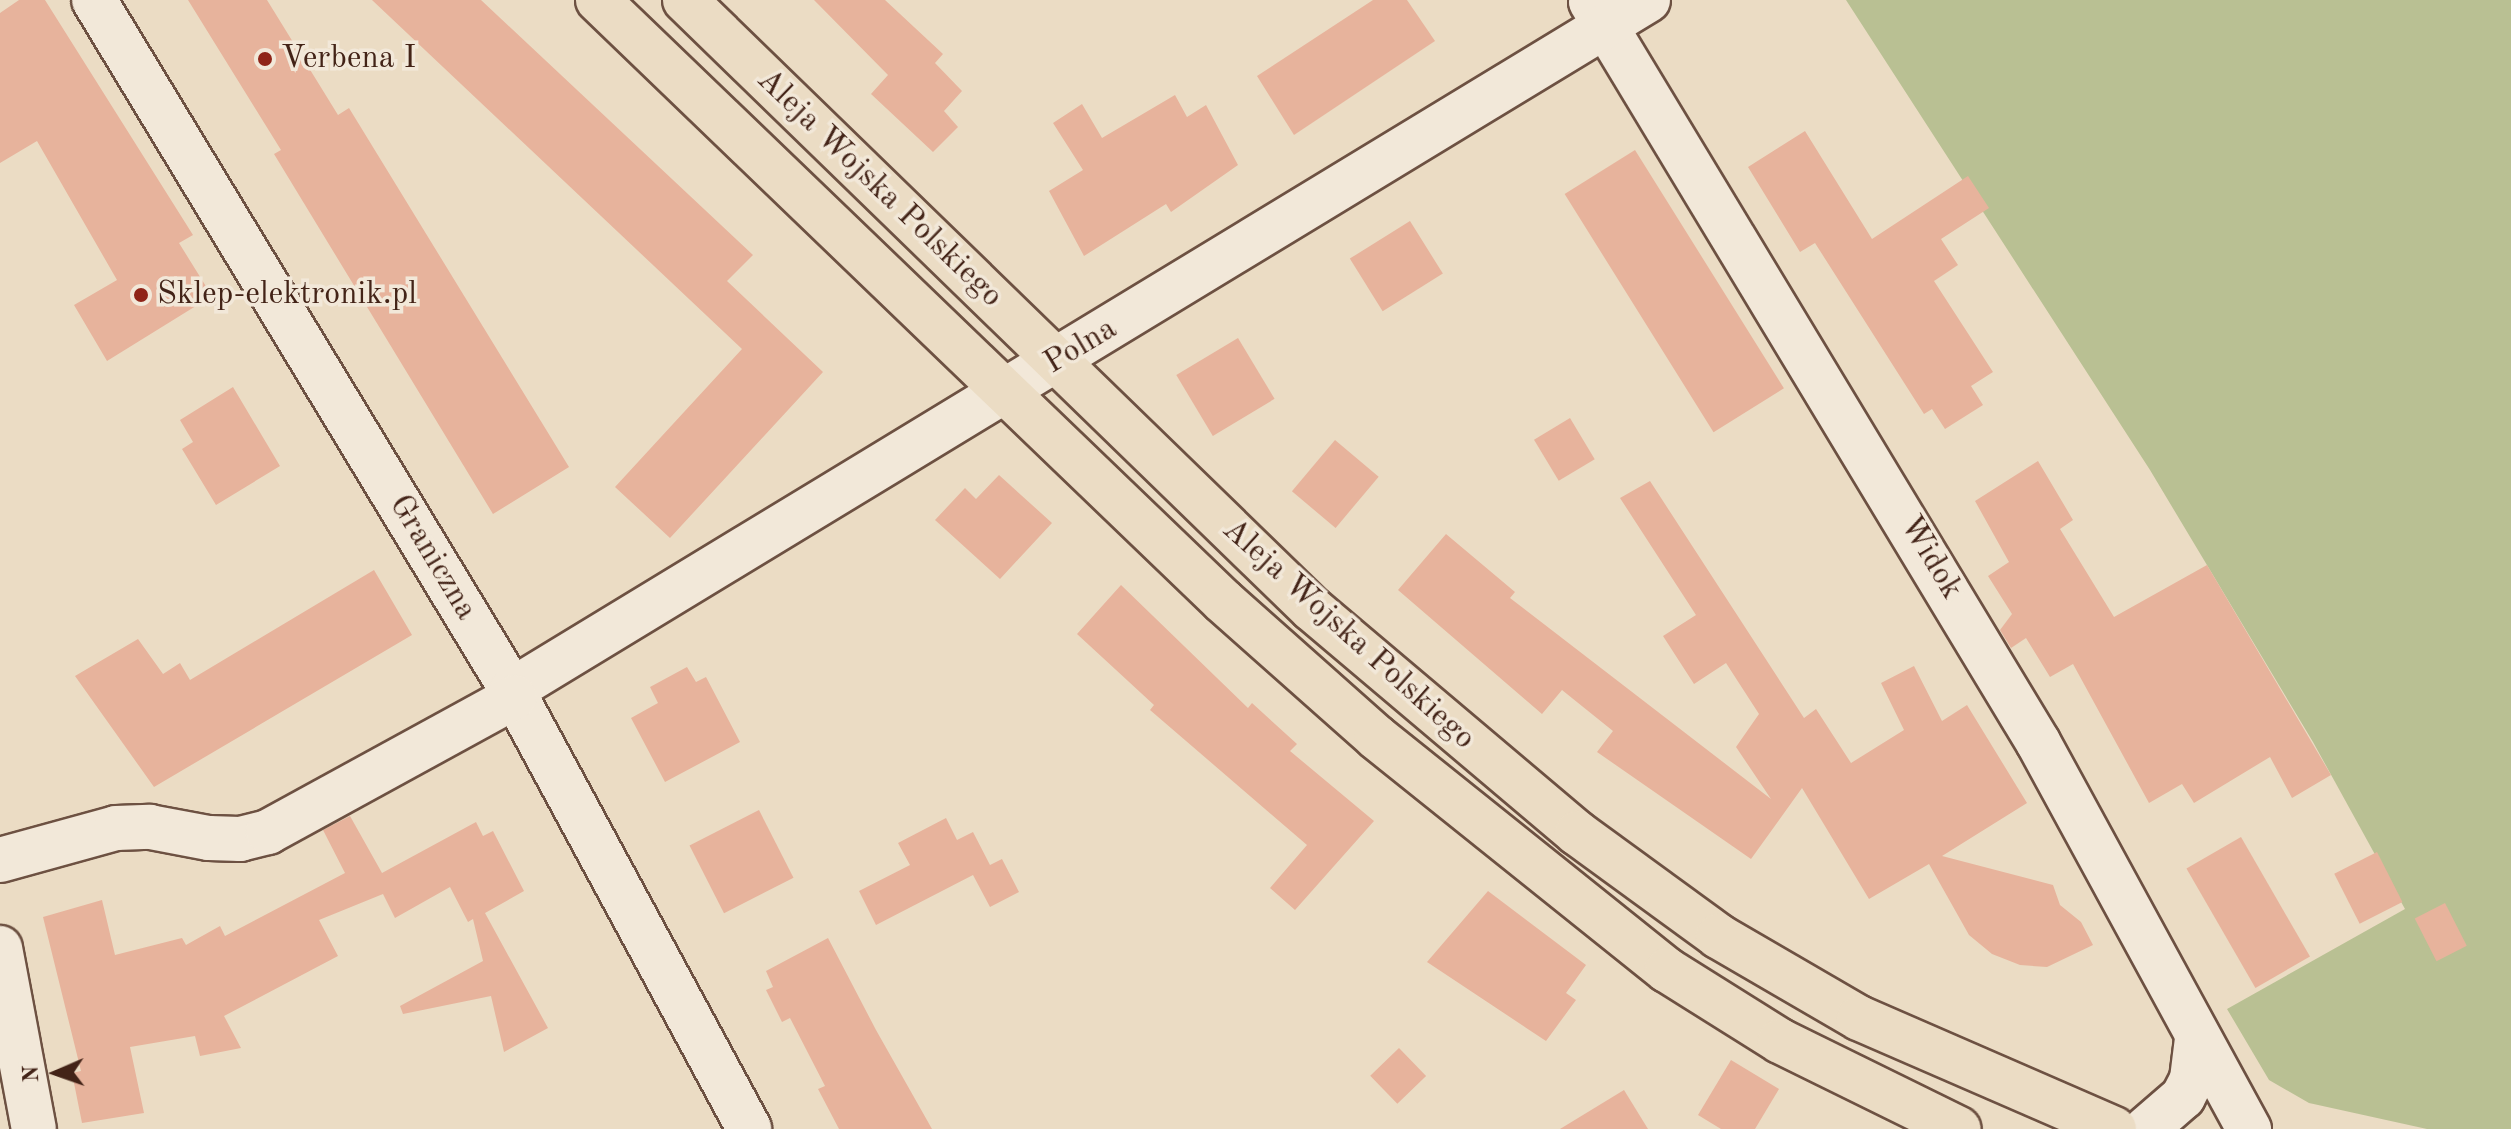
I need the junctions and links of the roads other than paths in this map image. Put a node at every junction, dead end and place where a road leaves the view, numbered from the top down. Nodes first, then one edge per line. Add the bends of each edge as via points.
1 (94, 0) edge
2 (598, 0) edge
3 (685, 0) edge
4 (1648, 0) edge
5 (1598, 12) edge
6 (1057, 362) junction
7 (1005, 393) junction
8 (514, 693) junction
9 (0, 860) edge
10 (0, 948) edge
11 (2197, 1039) junction
12 (34, 1129) edge
13 (749, 1129) edge
14 (1959, 1129) edge
15 (2114, 1129) edge
16 (2146, 1129) edge
17 (2249, 1129) edge

1 - 8 street, Graniczna
2 - 7 main road, Aleja Wojska Polskiego
3 - 6 main road, Aleja Wojska Polskiego
4 - 5 street, Polna
5 - 6 street, Polna
5 - 11 street, Widok via 2022,714
6 - 7 street, Polna
6 - 15 main road, Aleja Wojska Polskiego via 1312,609 1509,778 1649,887 1718,936 1859,1018
7 - 8 street, Polna
7 - 14 main road, Aleja Wojska Polskiego via 1294,666 1601,921 1780,1041
8 - 9 street, Polna via 268,832 240,839 150,827 116,828
8 - 13 street, Graniczna
10 - 12 street
11 - 16 street via 2194,1070 2183,1097
11 - 17 street, Widok

